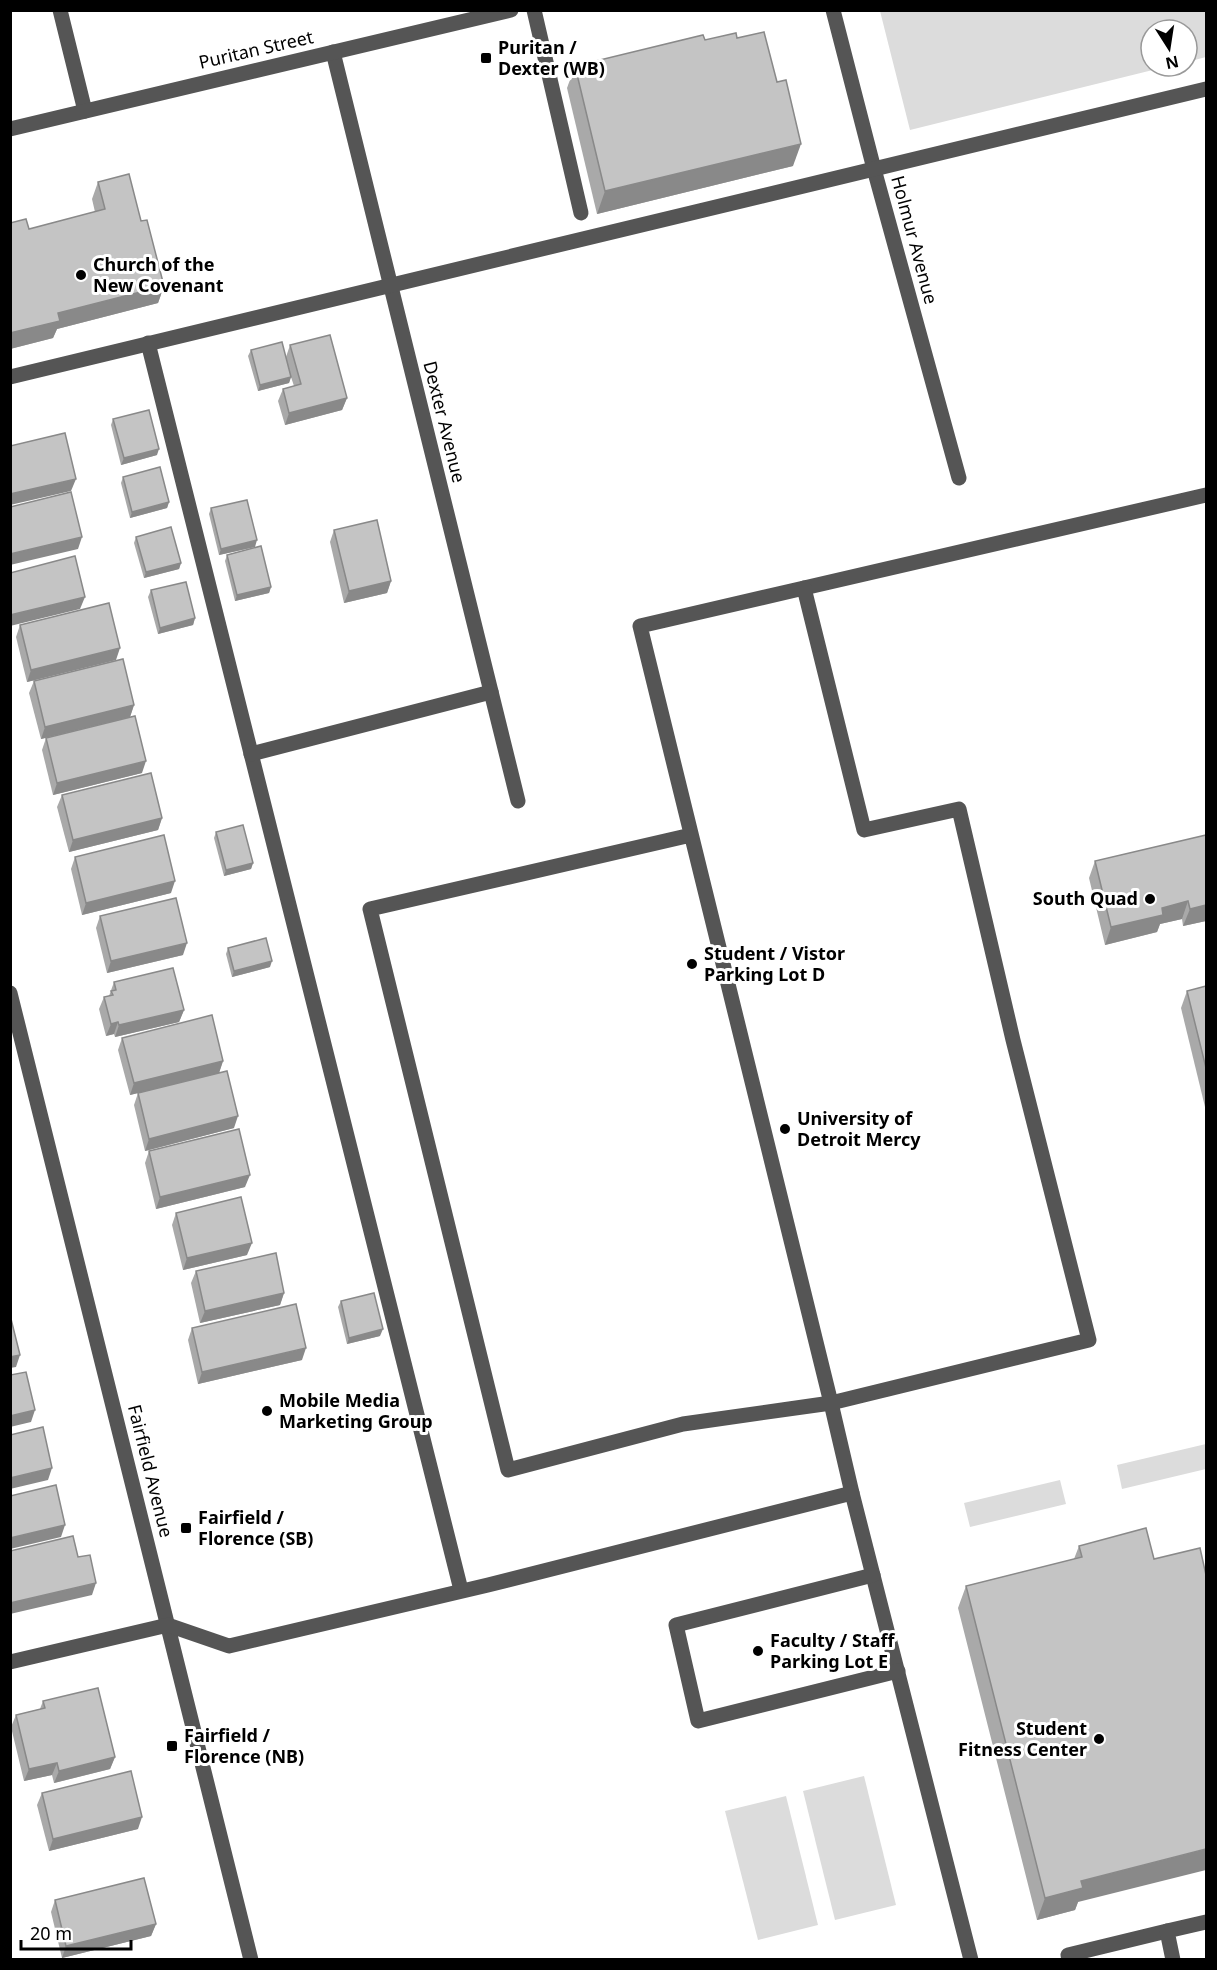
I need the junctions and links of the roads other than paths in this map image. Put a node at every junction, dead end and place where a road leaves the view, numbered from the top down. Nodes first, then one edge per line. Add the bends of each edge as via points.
1 (60, 10) edge
2 (512, 10) edge
3 (534, 10) edge
4 (833, 10) edge
5 (333, 52) junction
6 (1206, 89) edge
7 (85, 111) junction
8 (10, 129) edge
9 (874, 169) junction
10 (581, 213) dead end
11 (391, 286) junction
12 (148, 343) junction
13 (10, 377) edge
14 (959, 478) dead end
15 (1206, 495) edge
16 (804, 588) junction
17 (491, 692) junction
18 (251, 754) junction
19 (518, 801) dead end
20 (691, 835) junction
21 (10, 993) edge
22 (831, 1402) junction
23 (852, 1494) junction
24 (873, 1575) junction
25 (461, 1590) junction
26 (168, 1625) junction
27 (10, 1662) edge
28 (898, 1671) junction
29 (1206, 1922) edge
30 (1167, 1931) junction
31 (251, 1959) edge
32 (971, 1959) edge
33 (1069, 1959) edge
34 (1173, 1959) edge

1 - 7 street
2 - 5 street, Puritan Street
3 - 10 street
4 - 9 street, Holmur Avenue
5 - 7 street, Puritan Street
5 - 11 street, Dexter Avenue
6 - 9 street
7 - 8 street, Puritan Street
9 - 11 street
9 - 14 street, Holmur Avenue
11 - 12 street
11 - 17 street, Dexter Avenue
12 - 13 street
12 - 18 street
15 - 16 street
16 - 20 street via 640,626
16 - 22 street via 864,830 958,809 1089,1340
17 - 18 street
17 - 19 street, Dexter Avenue
18 - 25 street
20 - 22 street
20 - 22 street via 370,909 508,1470 683,1424
21 - 26 street, Fairfield Avenue
22 - 23 street
23 - 24 street
23 - 25 street
24 - 28 street
24 - 28 street via 676,1624 698,1721
25 - 26 street via 229,1646
26 - 27 street
26 - 31 street, Fairfield Avenue
28 - 32 street
29 - 30 street
30 - 33 street via 1068,1955
30 - 34 street

